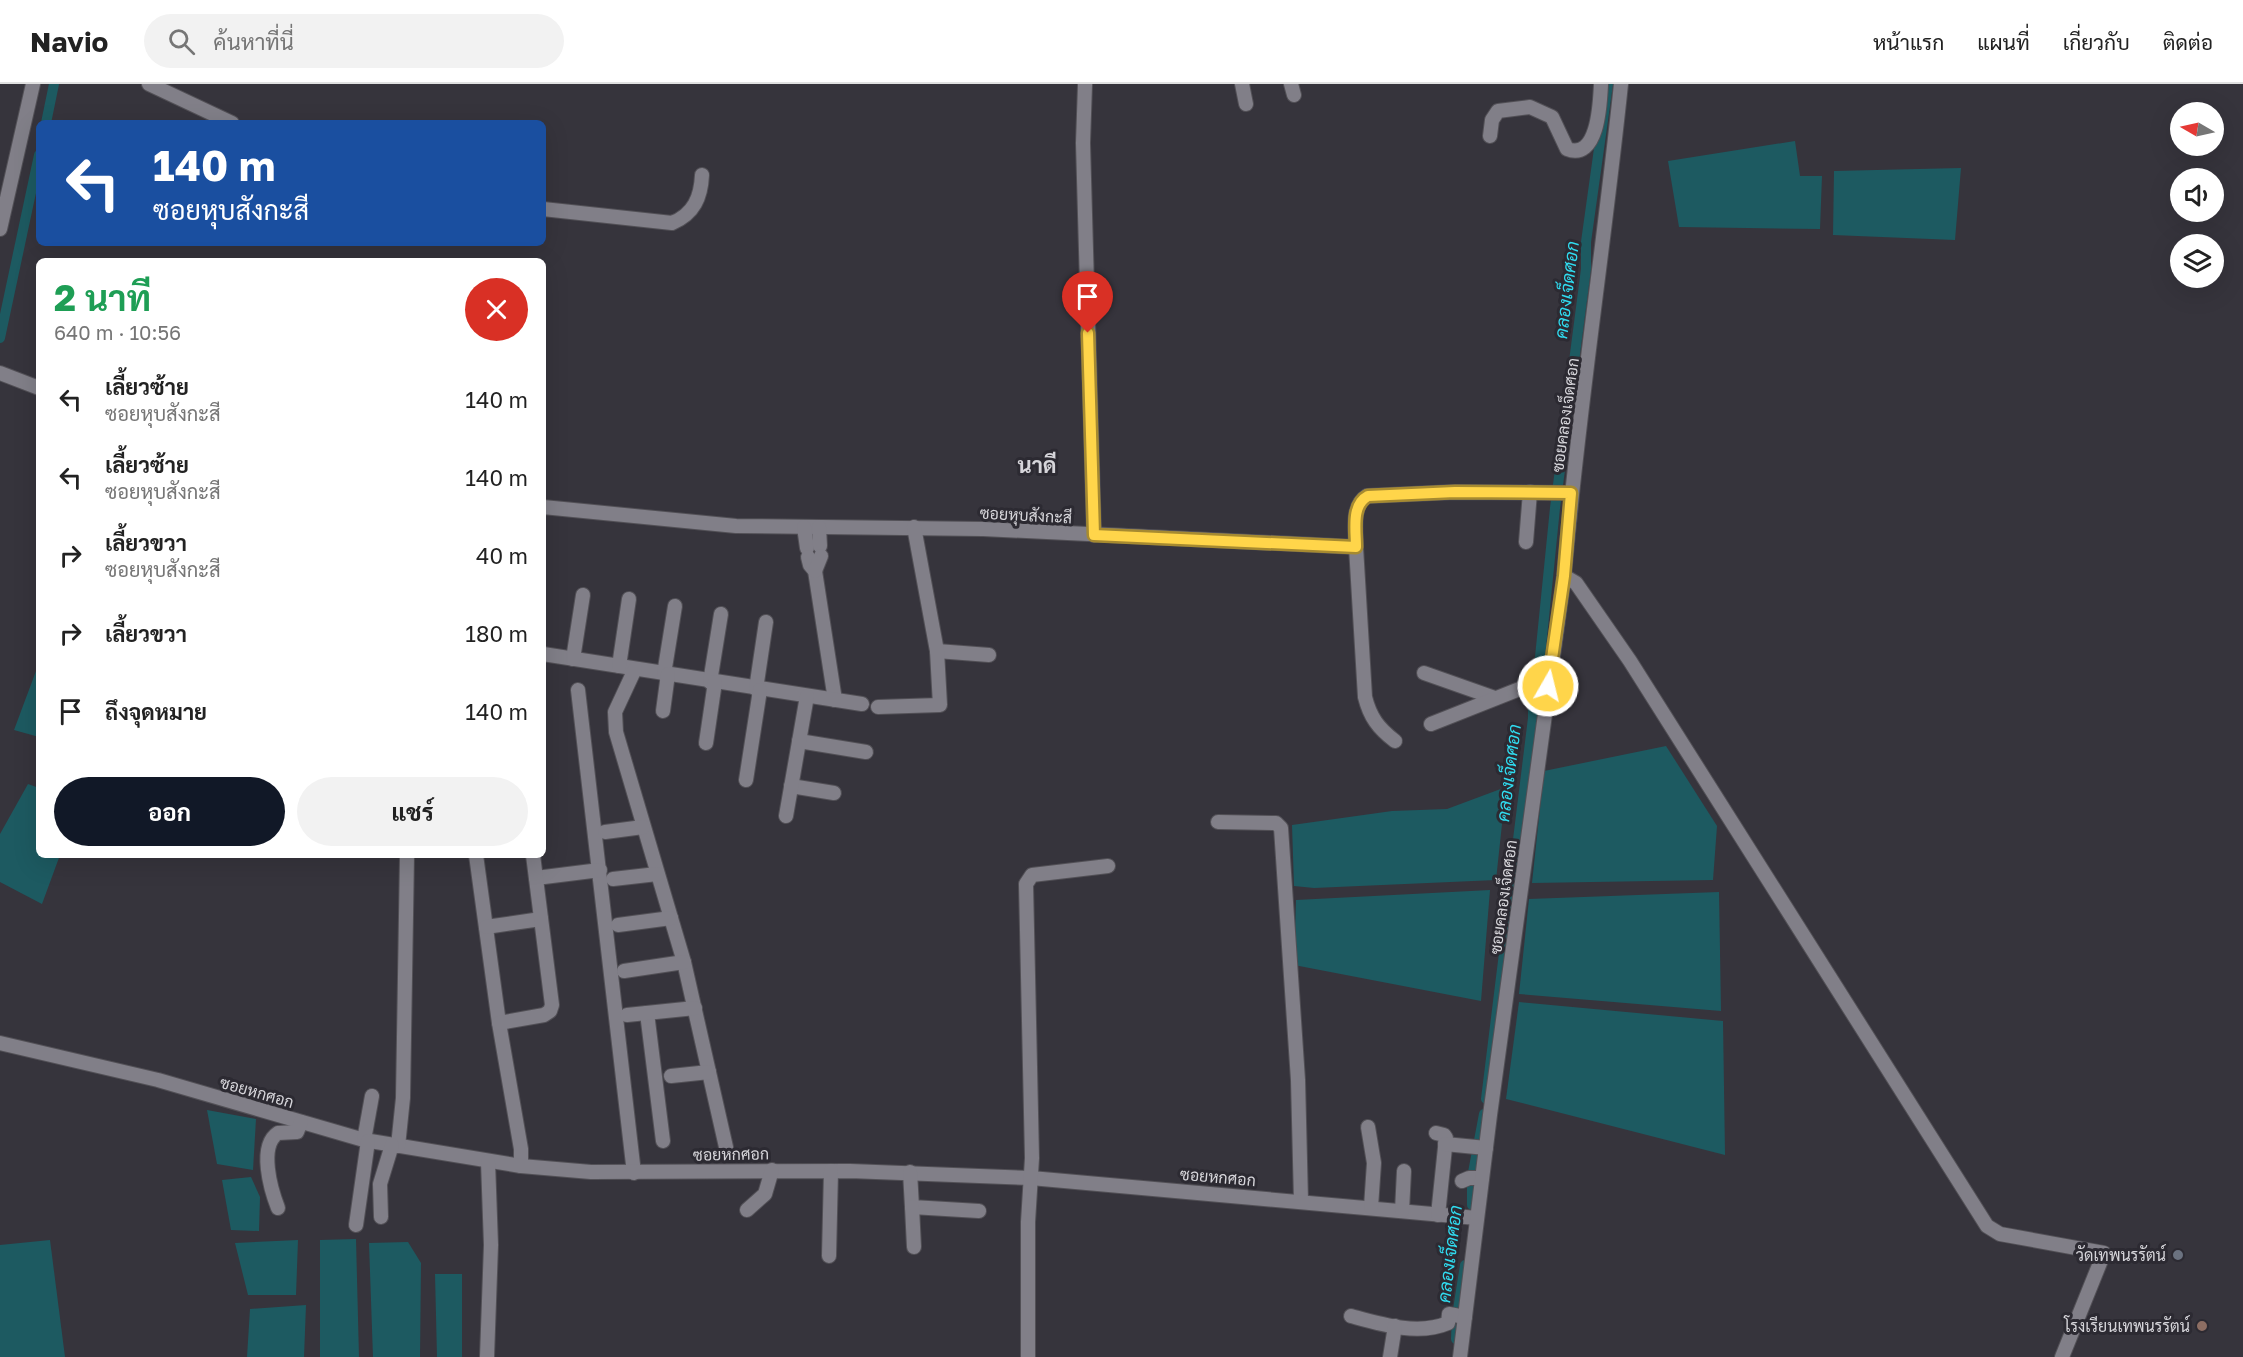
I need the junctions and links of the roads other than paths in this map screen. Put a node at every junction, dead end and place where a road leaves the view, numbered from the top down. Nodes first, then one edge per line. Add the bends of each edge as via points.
1 (33, 84) edge
2 (149, 84) edge
3 (1242, 84) edge
4 (1601, 84) edge
5 (1621, 84) edge
6 (1085, 85) edge
7 (1246, 104) dead end
8 (226, 120) edge
9 (1490, 136) dead end
10 (1593, 142) junction
11 (1613, 145) junction
12 (702, 175) dead end
13 (546, 209) edge
14 (0, 229) edge
15 (0, 373) edge
16 (36, 387) edge
17 (1530, 492) junction
18 (1563, 493) junction
19 (546, 507) edge
20 (804, 527) junction
21 (819, 527) junction
22 (914, 527) junction
23 (1094, 528) junction
24 (1526, 542) dead end
25 (1356, 547) junction
26 (814, 552) junction
27 (1564, 576) junction
28 (583, 595) dead end
29 (629, 599) dead end
30 (675, 606) dead end
31 (721, 614) dead end
32 (765, 622) dead end
33 (937, 651) junction
34 (546, 654) edge
35 (989, 655) dead end
36 (573, 659) junction
37 (619, 666) junction
38 (635, 669) junction
39 (1425, 673) dead end
40 (666, 674) junction
41 (713, 682) junction
42 (1541, 685) junction
43 (758, 689) junction
44 (578, 690) dead end
45 (807, 696) junction
46 (1495, 698) junction
47 (835, 700) junction
48 (862, 704) dead end
49 (878, 707) dead end
50 (663, 711) dead end
51 (1431, 724) dead end
52 (799, 741) junction
53 (1395, 741) dead end
54 (706, 743) dead end
55 (866, 752) dead end
56 (746, 780) dead end
57 (791, 786) junction
58 (834, 793) dead end
59 (786, 816) dead end
60 (1218, 822) dead end
61 (643, 827) junction
62 (605, 832) dead end
63 (407, 858) edge
64 (476, 858) edge
65 (533, 858) edge
66 (1108, 866) dead end
67 (600, 870) junction
68 (657, 874) junction
69 (536, 878) junction
70 (613, 879) dead end
71 (671, 918) junction
72 (541, 919) junction
73 (618, 925) dead end
74 (486, 927) junction
75 (684, 962) junction
76 (624, 971) dead end
77 (695, 1008) junction
78 (647, 1013) junction
79 (627, 1015) dead end
80 (499, 1023) junction
81 (0, 1043) edge
82 (709, 1072) junction
83 (671, 1076) dead end
84 (372, 1096) dead end
85 (301, 1122) junction
86 (1368, 1127) dead end
87 (1436, 1133) dead end
88 (366, 1134) junction
89 (398, 1140) junction
90 (663, 1141) dead end
91 (1445, 1144) junction
92 (726, 1147) dead end
93 (1479, 1148) junction
94 (521, 1158) junction
95 (488, 1161) junction
96 (633, 1165) junction
97 (1031, 1169) junction
98 (772, 1170) junction
99 (831, 1171) junction
100 (1404, 1171) dead end
101 (910, 1172) junction
102 (1372, 1199) junction
103 (1301, 1201) junction
104 (1403, 1203) junction
105 (1438, 1206) junction
106 (912, 1207) junction
107 (278, 1208) dead end
108 (747, 1210) dead end
109 (979, 1211) dead end
110 (381, 1217) dead end
111 (1477, 1218) junction
112 (356, 1225) dead end
113 (914, 1247) dead end
114 (829, 1256) dead end
115 (1351, 1316) dead end
116 (1459, 1316) junction
117 (1395, 1326) junction
118 (487, 1357) edge
119 (1028, 1357) edge
120 (1390, 1357) edge
121 (1460, 1357) edge
122 (2062, 1357) edge

1 - 14 street
2 - 8 street
3 - 7 street
4 - 10 street
5 - 11 street, ซอยคลองเจ็ดศอก
6 - 23 street via 1083,143
9 - 10 street via 1498,111 1530,107 1551,117 1566,149 1572,152
10 - 11 street
11 - 18 street, ซอยคลองเจ็ดศอก
12 - 13 street via 697,202 686,218 672,222
15 - 16 street
17 - 18 street
17 - 24 street
17 - 25 street via 1368,496 1358,504 1356,512
18 - 27 street, ซอยคลองเจ็ดศอก
19 - 20 street, ซอยหุบสังกะสี via 725,525
20 - 21 street, ซอยหุบสังกะสี
20 - 26 street
21 - 22 street, ซอยหุบสังกะสี
21 - 26 street
22 - 23 street, ซอยหุบสังกะสี
22 - 33 street
23 - 25 street, ซอยหุบสังกะสี
25 - 53 street via 1365,697 1379,729
26 - 47 street
27 - 42 street, ซอยคลองเจ็ดศอก
27 - 122 street via 1576,583 1630,661 1987,1226 2000,1234 2104,1253
28 - 36 street
29 - 37 street
30 - 40 street
31 - 41 street
32 - 43 street
33 - 35 street
33 - 49 street via 940,705
34 - 36 street
36 - 37 street
37 - 38 street
38 - 40 street
38 - 61 street via 617,706 615,721
39 - 46 street
40 - 41 street
40 - 50 street
41 - 43 street
41 - 54 street
42 - 46 street
42 - 93 street, ซอยคลองเจ็ดศอก
43 - 45 street
43 - 56 street
44 - 67 street
45 - 47 street
45 - 52 street
46 - 51 street
47 - 48 street
52 - 55 street
52 - 57 street
57 - 58 street
57 - 59 street
60 - 103 street via 1276,824 1281,828 1298,1080
61 - 62 street
61 - 68 street
63 - 89 street
64 - 74 street
65 - 69 street
66 - 97 street via 1040,873 1027,878
67 - 69 street
67 - 96 street
68 - 70 street
68 - 71 street
69 - 72 street
71 - 73 street
71 - 75 street
72 - 74 street
72 - 80 street via 550,1011
74 - 80 street
75 - 76 street
75 - 77 street
77 - 78 street
77 - 82 street
78 - 79 street
78 - 90 street
80 - 94 street
81 - 85 street, ซอยหกศอก via 158,1080
82 - 83 street
82 - 92 street
84 - 88 street
85 - 88 street, ซอยหกศอก
85 - 107 street via 297,1132 278,1133 271,1139 267,1174
86 - 102 street via 1374,1163
87 - 91 street via 1444,1135
88 - 89 street, ซอยหกศอก
88 - 112 street
89 - 95 street, ซอยหกศอก
89 - 110 street via 380,1184
91 - 93 street
91 - 105 street
93 - 111 street, ซอยคลองเจ็ดศอก via 1472,1179
94 - 95 street, ซอยหกศอก
94 - 96 street, ซอยหกศอก
95 - 118 street via 491,1245
96 - 98 street, ซอยหกศอก
97 - 101 street, ซอยหกศอก
97 - 103 street, ซอยหกศอก
97 - 119 street
98 - 99 street, ซอยหกศอก
98 - 108 street via 765,1194
99 - 101 street, ซอยหกศอก
99 - 114 street
100 - 104 street
101 - 106 street
102 - 103 street, ซอยหกศอก
102 - 104 street, ซอยหกศอก
104 - 105 street, ซอยหกศอก
105 - 111 street, ซอยหกศอก
106 - 109 street
106 - 113 street
111 - 116 street, ซอยคลองเจ็ดศอก
115 - 117 street
116 - 117 street via 1449,1314 1448,1323 1441,1326
116 - 121 street, ซอยคลองเจ็ดศอก
117 - 120 street

